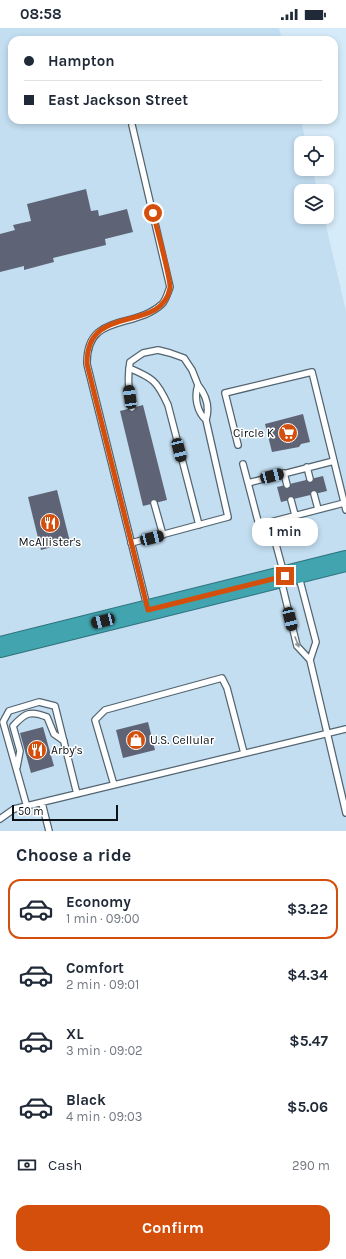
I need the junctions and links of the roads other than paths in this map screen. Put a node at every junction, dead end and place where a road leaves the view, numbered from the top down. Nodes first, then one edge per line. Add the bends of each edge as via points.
1 (132, 125) dead end
2 (129, 368) junction
3 (198, 385) junction
4 (132, 408) dead end
5 (206, 420) junction
6 (238, 445) dead end
7 (334, 461) junction
8 (243, 464) dead end
9 (307, 468) junction
10 (284, 473) junction
11 (310, 479) dead end
12 (248, 483) junction
13 (287, 485) dead end
14 (314, 494) dead end
15 (291, 500) dead end
16 (154, 503) dead end
17 (344, 503) junction
18 (318, 509) junction
19 (346, 510) edge
20 (295, 515) junction
21 (199, 525) junction
22 (259, 525) junction
23 (163, 535) junction
24 (131, 543) junction
25 (346, 561) edge
26 (288, 575) junction
27 (148, 610) junction
28 (0, 647) edge
29 (310, 660) junction
30 (346, 729) edge
31 (327, 733) junction
32 (64, 741) junction
33 (244, 753) junction
34 (16, 769) junction
35 (114, 785) junction
36 (77, 794) junction
37 (42, 803) junction
38 (27, 807) junction
39 (346, 813) edge
40 (0, 818) edge
41 (49, 831) edge

1 - 24 lane via 170,287 163,303 151,311 136,318 105,326 93,336 87,352 87,364
2 - 3 lane via 130,362 143,353 158,350 184,358
2 - 4 lane via 127,378
2 - 21 lane via 154,380 168,405
3 - 5 lane via 204,392 208,412
3 - 5 lane via 195,394 201,415
5 - 21 lane via 228,517
6 - 7 lane via 225,393 312,372
7 - 9 lane
7 - 17 lane
8 - 12 lane
9 - 10 lane
9 - 11 lane
10 - 12 lane
10 - 13 lane
12 - 22 lane
14 - 18 lane
15 - 20 lane
16 - 23 lane
17 - 18 lane
17 - 19 lane
18 - 20 lane
20 - 22 lane
21 - 23 lane
22 - 26 lane via 275,541
23 - 24 lane
24 - 27 lane
25 - 26 highway
26 - 27 highway
26 -> 29 lane via 297,646
26 - 29 lane via 316,642
27 - 28 highway
29 - 31 lane
30 - 31 lane
31 - 33 lane
31 - 39 lane
32 - 34 lane via 54,734 46,717 36,713 23,716 13,726 20,751
32 - 34 lane via 55,706 39,702 9,711 3,722
32 - 36 lane
33 - 35 lane
33 - 35 lane via 222,678 105,710 95,720
34 - 38 lane
35 - 36 lane
36 - 37 lane
37 - 38 lane
37 - 41 lane
38 - 40 lane via 14,809

